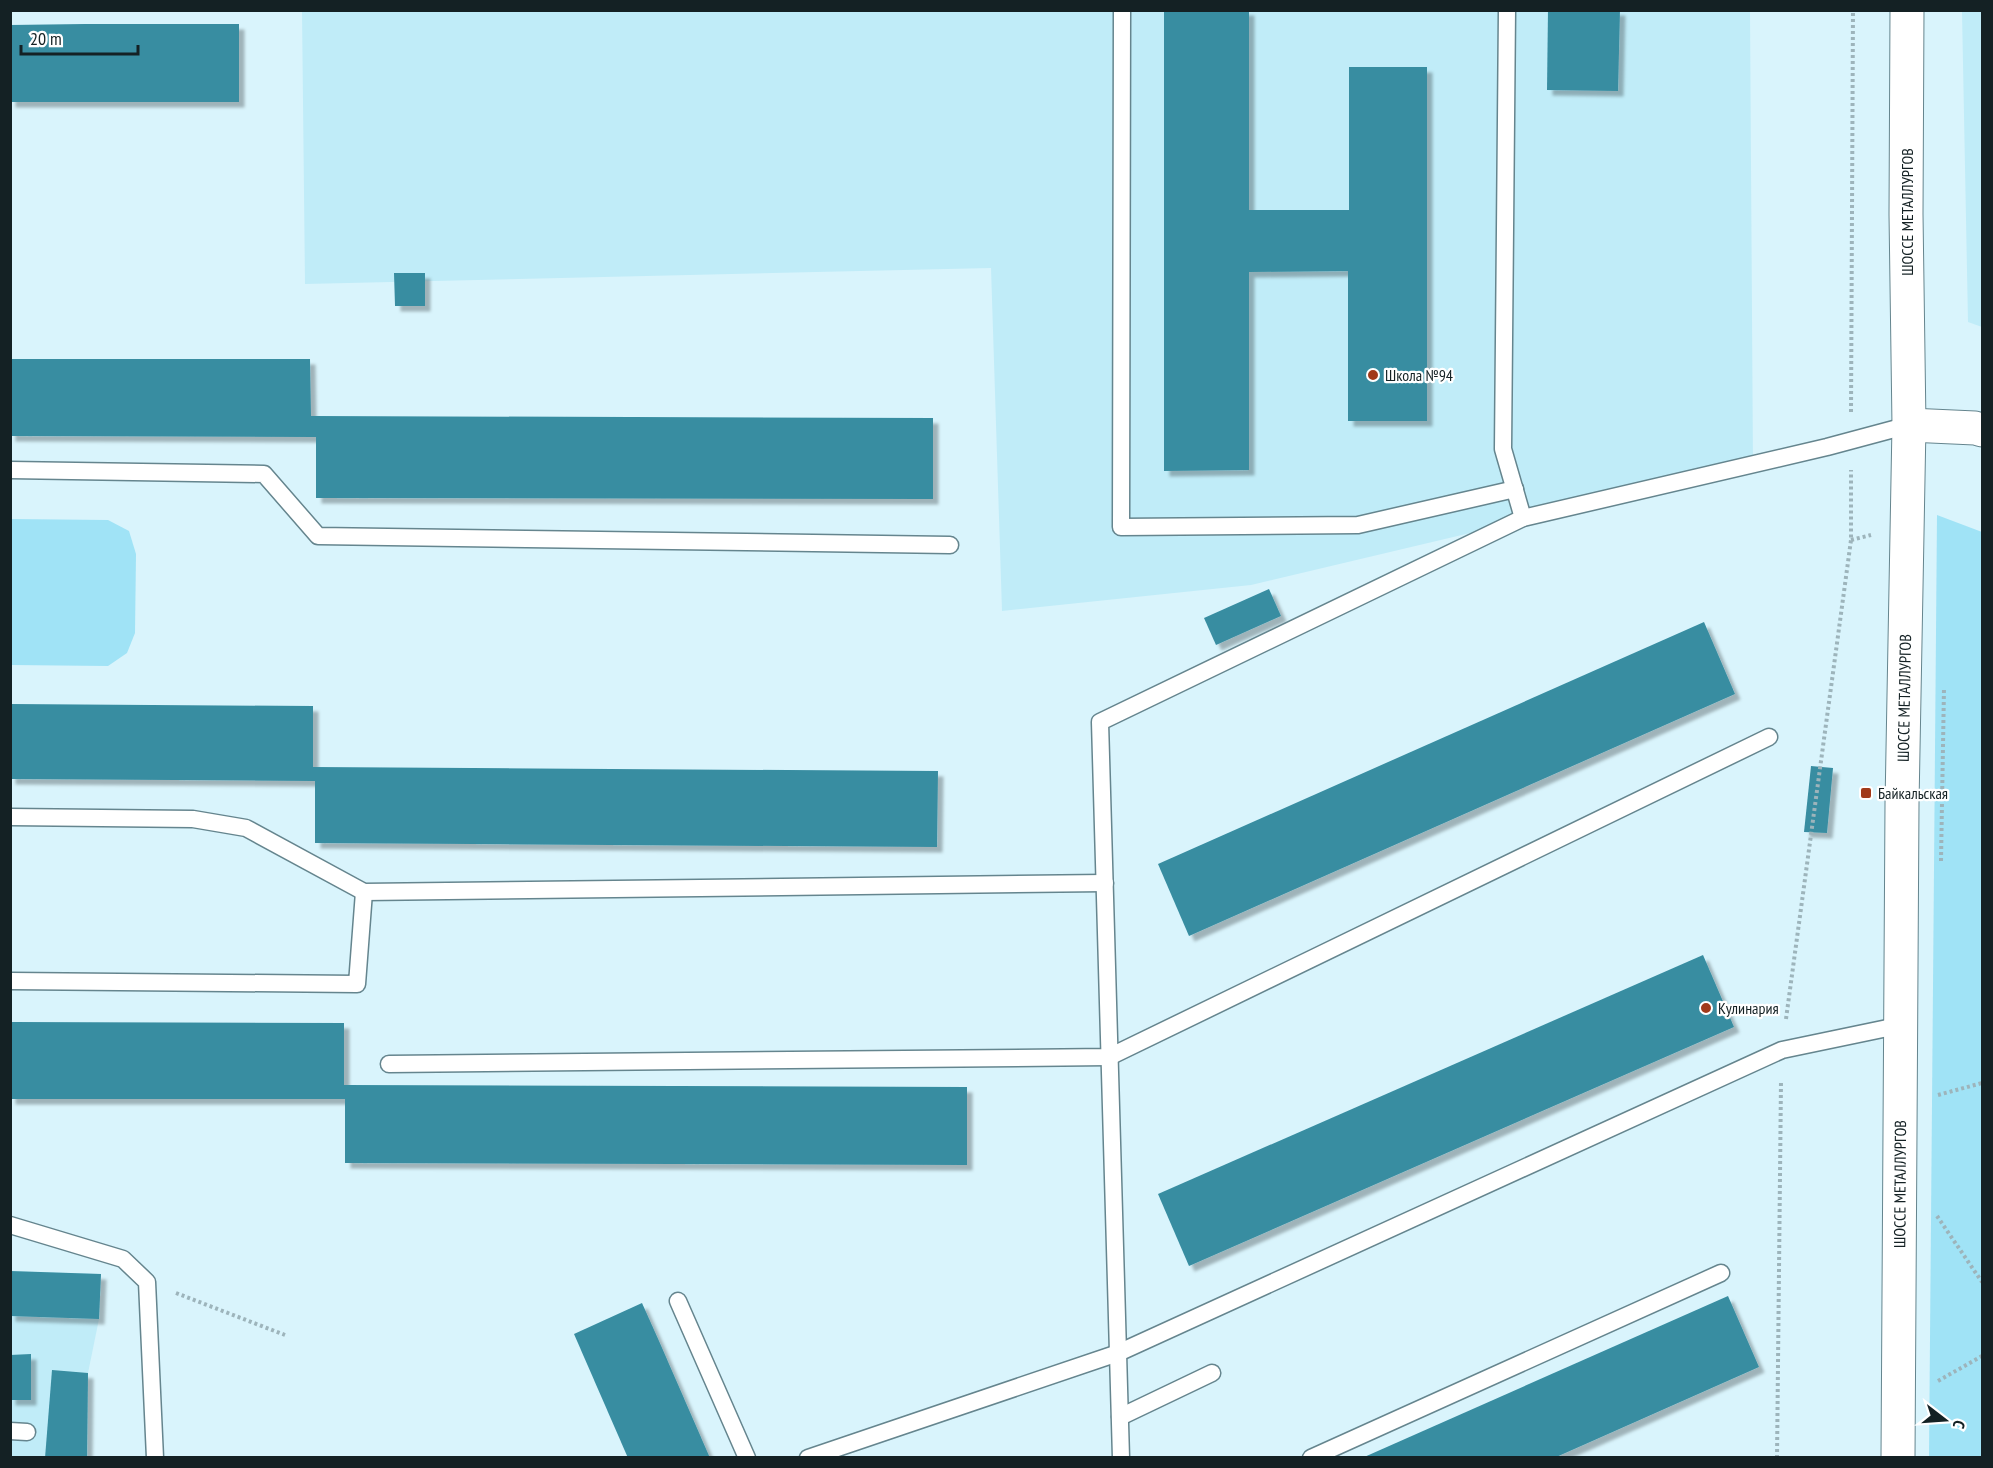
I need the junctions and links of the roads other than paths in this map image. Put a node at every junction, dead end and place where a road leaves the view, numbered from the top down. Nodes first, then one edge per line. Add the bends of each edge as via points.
1 (1122, 10) edge
2 (1507, 10) edge
3 (1907, 10) edge
4 (1909, 425) junction
5 (1983, 430) edge
6 (10, 470) edge
7 (1515, 489) junction
8 (1523, 518) junction
9 (950, 545) dead end
10 (1769, 737) dead end
11 (10, 817) edge
12 (1105, 883) junction
13 (364, 892) junction
14 (10, 981) edge
15 (1902, 1025) junction
16 (1109, 1057) junction
17 (389, 1064) dead end
18 (10, 1225) edge
19 (1721, 1273) dead end
20 (678, 1301) dead end
21 (1118, 1353) junction
22 (1212, 1373) dead end
23 (1120, 1417) junction
24 (155, 1458) edge
25 (747, 1458) edge
26 (807, 1458) edge
27 (1121, 1458) edge
28 (1311, 1458) edge
29 (1898, 1458) edge

1 - 7 lane via 1121,527 1358,525
2 - 7 lane via 1503,449
3 - 4 main road, ШОССЕ МЕТАЛЛУРГОВ
4 - 5 main road
4 - 8 lane
4 - 15 main road, ШОССЕ МЕТАЛЛУРГОВ
6 - 9 lane via 264,474 318,536
7 - 8 lane
8 - 12 lane via 1100,722
10 - 16 lane
11 - 13 lane via 193,819 246,828
12 - 13 lane
12 - 16 lane
13 - 14 lane via 357,984
15 - 21 lane via 1782,1050
15 - 29 main road, ШОССЕ МЕТАЛЛУРГОВ
16 - 17 lane
16 - 21 lane
18 - 24 lane via 123,1259 147,1282
19 - 28 lane
20 - 25 lane
21 - 23 lane
21 - 26 lane
22 - 23 lane
23 - 27 lane

